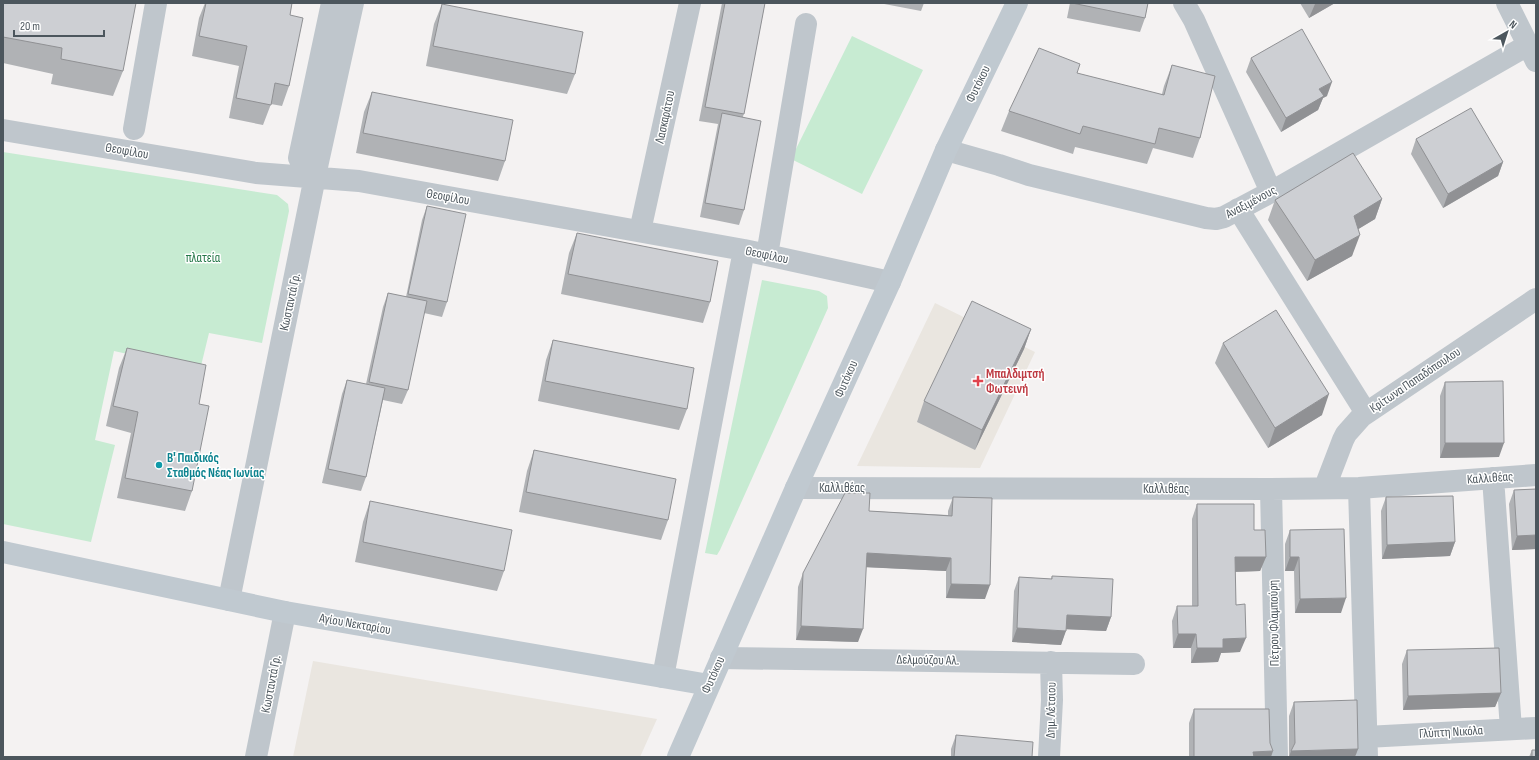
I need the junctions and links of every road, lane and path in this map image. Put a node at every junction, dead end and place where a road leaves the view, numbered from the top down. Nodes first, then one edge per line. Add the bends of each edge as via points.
1 (156, 3) edge
2 (332, 3) edge
3 (353, 3) edge
4 (690, 3) edge
5 (1017, 3) edge
6 (1184, 3) edge
7 (1507, 3) edge
8 (806, 24) dead end
9 (1532, 53) edge
10 (134, 129) dead end
11 (3, 130) edge
12 (946, 150) junction
13 (299, 158) dead end
14 (316, 177) junction
15 (1271, 192) junction
16 (1238, 209) junction
17 (640, 231) junction
18 (744, 250) junction
19 (767, 255) junction
20 (890, 282) junction
21 (1536, 299) edge
22 (1366, 413) junction
23 (1536, 475) edge
24 (1493, 478) junction
25 (1325, 487) junction
26 (796, 488) junction
27 (1359, 488) junction
28 (1271, 489) junction
29 (3, 552) edge
30 (229, 600) junction
31 (285, 612) junction
32 (721, 658) junction
33 (1051, 662) junction
34 (1134, 664) dead end
35 (663, 677) junction
36 (709, 685) junction
37 (1536, 728) edge
38 (1511, 729) junction
39 (1367, 747) edge
40 (256, 757) edge
41 (678, 757) edge
42 (1049, 757) edge
43 (1277, 757) edge

1 - 10 street
2 - 13 street
3 - 14 street, Κωσταντά Γρ.
4 - 17 street, Λασκαράτου
5 - 12 street, Φυτόκου
6 - 15 street
7 - 9 street
8 - 19 street
9 - 15 street, Αναξιμένους
11 - 14 street, Θεοφίλου via 256,173
12 - 16 street, Αναξιμένους via 1029,176 1206,218 1224,217
12 - 20 street, Φυτόκου
14 - 17 street, Θεοφίλου via 360,182
14 - 30 street, Κωσταντά Γρ.
15 - 16 street, Αναξιμένους
16 - 22 street
17 - 18 street, Θεοφίλου
18 - 19 street, Θεοφίλου
18 - 35 street
19 - 20 street, Θεοφίλου
20 - 26 street, Φυτόκου
21 - 22 street, Κρίτωνα Παπαδόπουλου
22 - 25 street, Κρίτωνα Παπαδόπουλου via 1346,434
23 - 24 street, Καλλιθέας
24 - 27 street, Καλλιθέας
24 - 38 street
25 - 27 street, Καλλιθέας
25 - 28 street, Καλλιθέας
26 - 28 street, Καλλιθέας
26 - 32 street, Φυτόκου
27 - 39 street
28 - 43 street, Πέτρου Φλαμπούρη
29 - 30 street, Αγίου Νεκταρίου
30 - 31 street, Αγίου Νεκταρίου
31 - 35 street, Αγίου Νεκταρίου
31 - 40 street, Κωσταντά Γρ.
32 - 33 street, Δελμούζου Αλ.
32 - 36 street, Φυτόκου
33 - 34 street, Δελμούζου Αλ.
33 - 42 street, Δημ. Λέτσιου
35 - 36 street, Αγίου Νεκταρίου
36 - 41 street, Φυτόκου
37 - 38 street, Γλύπτη Νικόλα
38 - 39 street, Γλύπτη Νικόλα

